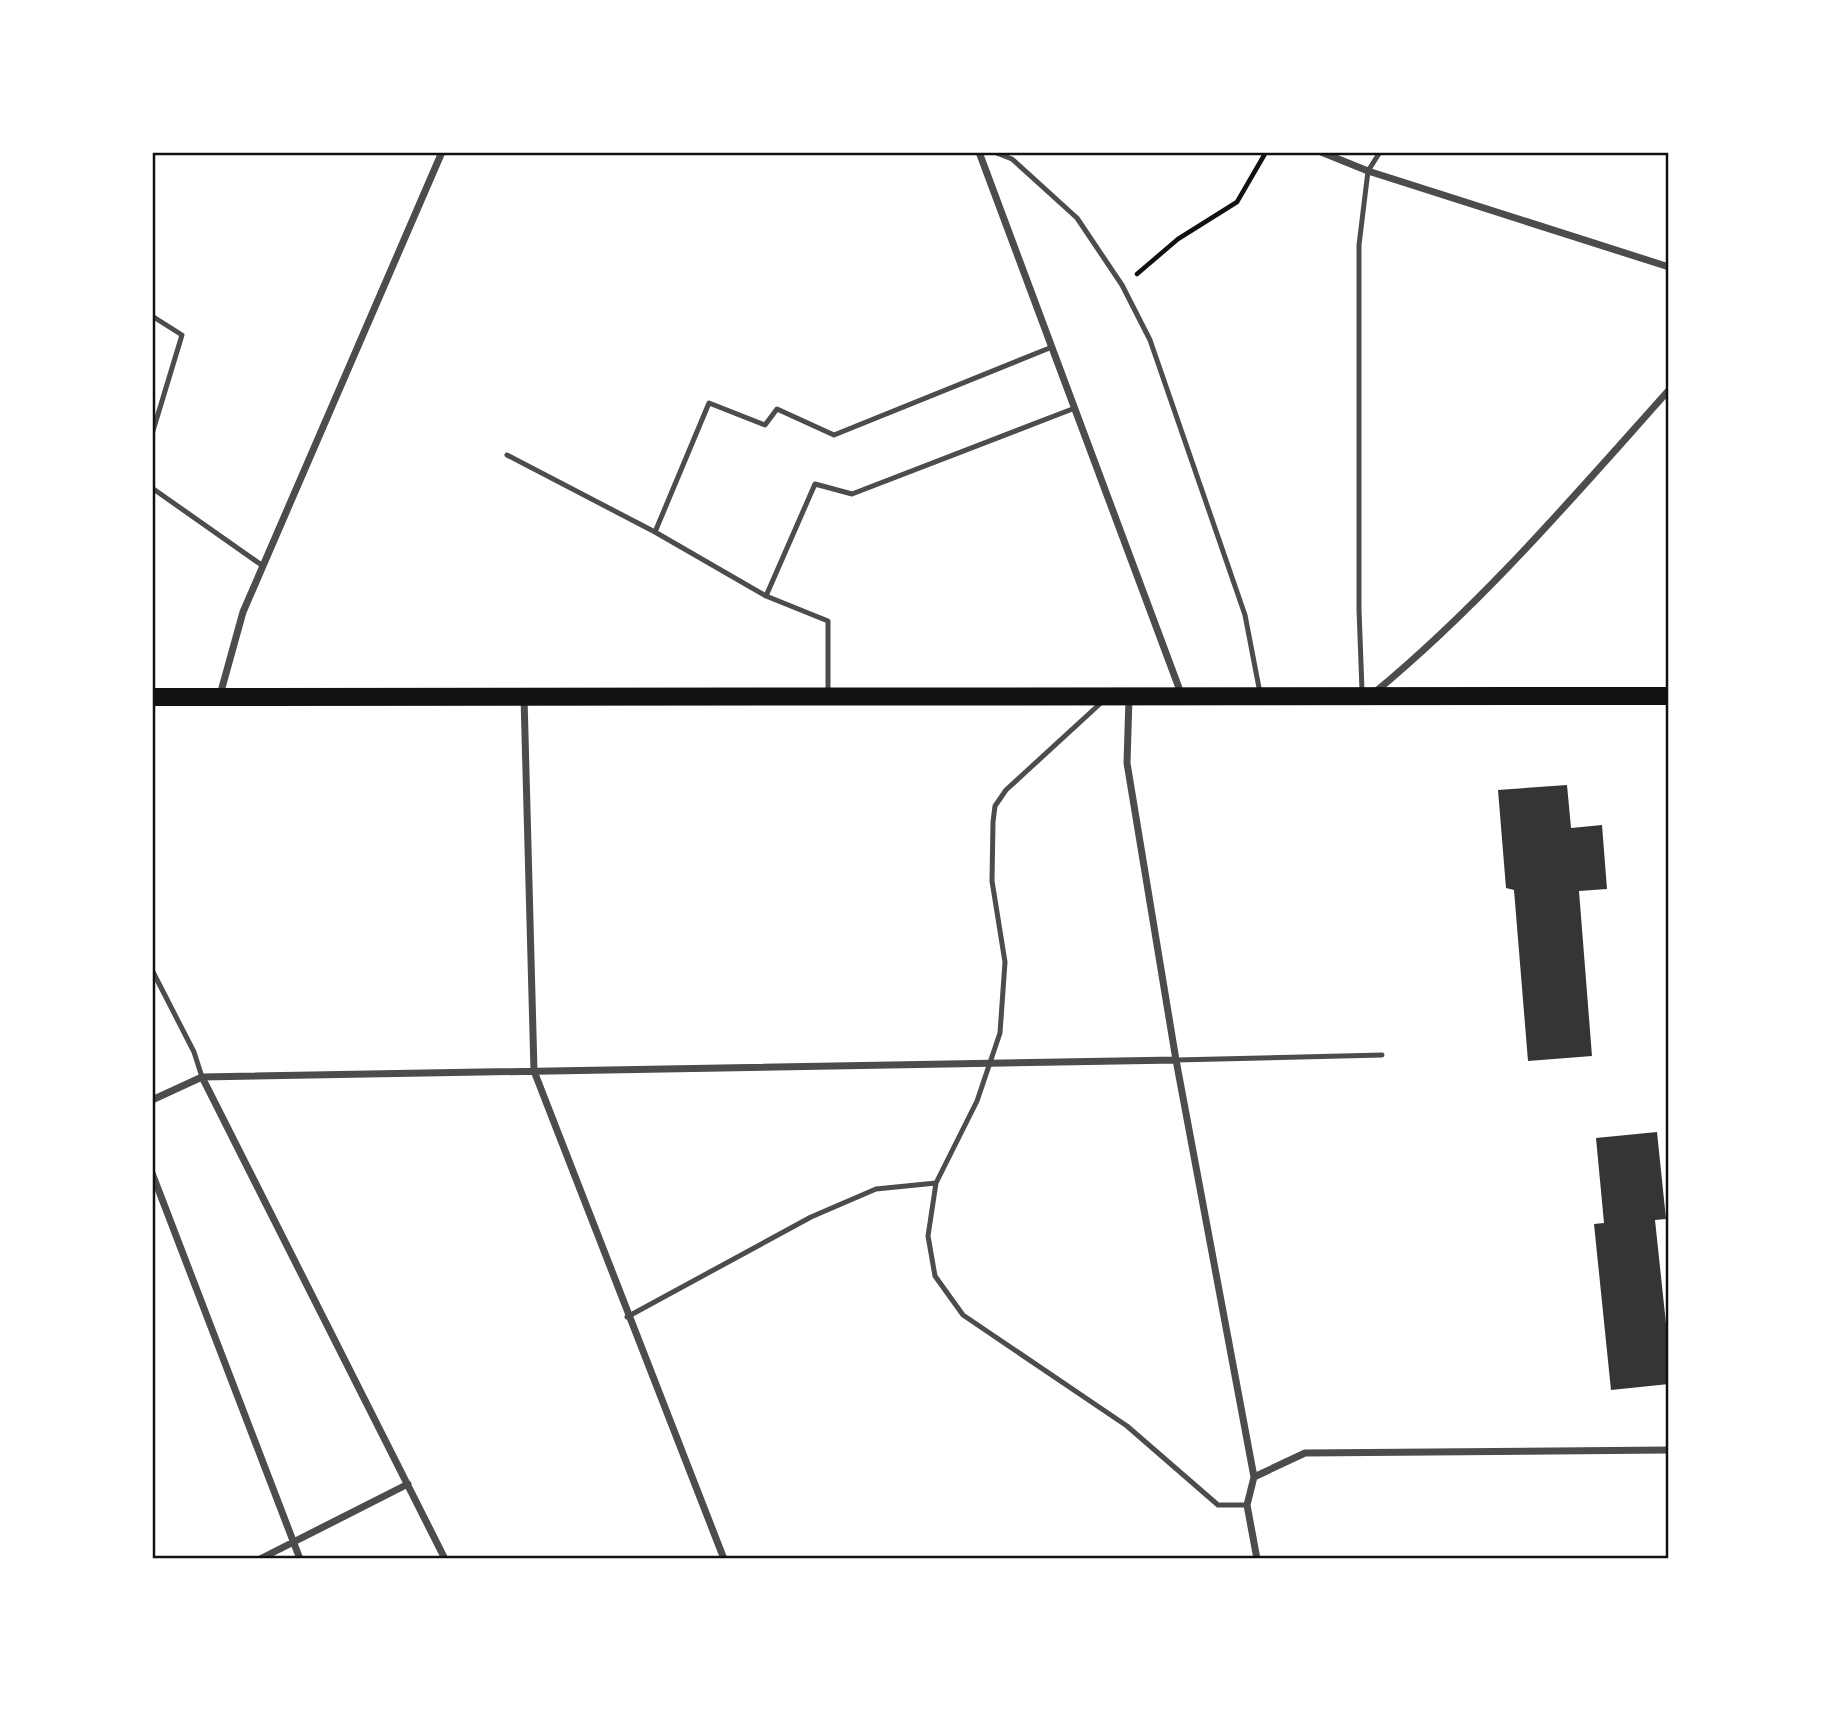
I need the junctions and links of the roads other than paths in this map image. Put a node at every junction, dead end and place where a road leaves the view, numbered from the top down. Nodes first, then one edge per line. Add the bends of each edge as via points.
1 (442, 152) edge
2 (979, 152) edge
3 (994, 152) edge
4 (1321, 152) edge
5 (1380, 152) edge
6 (1368, 171) junction
7 (1669, 267) edge
8 (152, 316) edge
9 (1052, 347) junction
10 (1669, 390) edge
11 (1075, 408) junction
12 (152, 434) edge
13 (507, 455) dead end
14 (152, 488) edge
15 (655, 531) junction
16 (263, 566) junction
17 (766, 596) junction
18 (220, 696) junction
19 (524, 696) junction
20 (828, 696) junction
21 (1107, 696) junction
22 (1129, 696) junction
23 (1182, 696) junction
24 (1260, 696) junction
25 (1366, 696) junction
26 (1669, 696) edge
27 (152, 697) edge
28 (152, 970) edge
29 (1382, 1055) dead end
30 (1177, 1059) junction
31 (990, 1063) junction
32 (534, 1071) junction
33 (202, 1077) junction
34 (152, 1100) edge
35 (152, 1173) edge
36 (936, 1182) junction
37 (627, 1317) junction
38 (1669, 1450) edge
39 (1254, 1477) junction
40 (408, 1484) junction
41 (1247, 1505) junction
42 (294, 1544) junction
43 (260, 1559) edge
44 (300, 1559) edge
45 (445, 1559) edge
46 (724, 1559) edge
47 (1257, 1559) edge

1 - 16 street
2 - 9 street
3 - 24 lane via 1012,159 1077,218 1122,285 1150,340 1245,615
4 - 6 street
5 - 6 lane
6 - 7 street
6 - 25 lane via 1359,245 1359,609
8 - 12 lane via 182,335
9 - 11 street
9 - 15 lane via 834,435 777,409 765,425 709,403
10 - 25 street via 1574,497 1427,649
11 - 17 lane via 852,494 815,484
11 - 23 street
13 - 15 lane
14 - 16 lane
15 - 17 lane
16 - 18 street via 243,612
17 - 20 lane via 828,621
18 - 19 main road
18 - 27 main road
19 - 20 main road
19 - 32 street
20 - 21 main road
21 - 22 main road
21 - 31 lane via 1006,790 995,806 992,881 1005,962 1000,1032
22 - 23 main road
22 - 30 street via 1127,763
23 - 24 main road
24 - 25 main road
25 - 26 main road
28 - 33 lane
29 - 30 lane
30 - 31 street
30 - 39 street
31 - 32 street
31 - 36 lane via 977,1101
32 - 33 street
32 - 37 street
33 - 34 street
33 - 40 street
35 - 42 street
36 - 37 lane via 876,1189 822,1212
36 - 41 lane via 928,1236 935,1276 963,1315 1127,1426 1218,1505
37 - 46 street
38 - 39 street via 1305,1453
39 - 41 street
40 - 42 street
40 - 45 street
41 - 47 street
42 - 43 street
42 - 44 street

